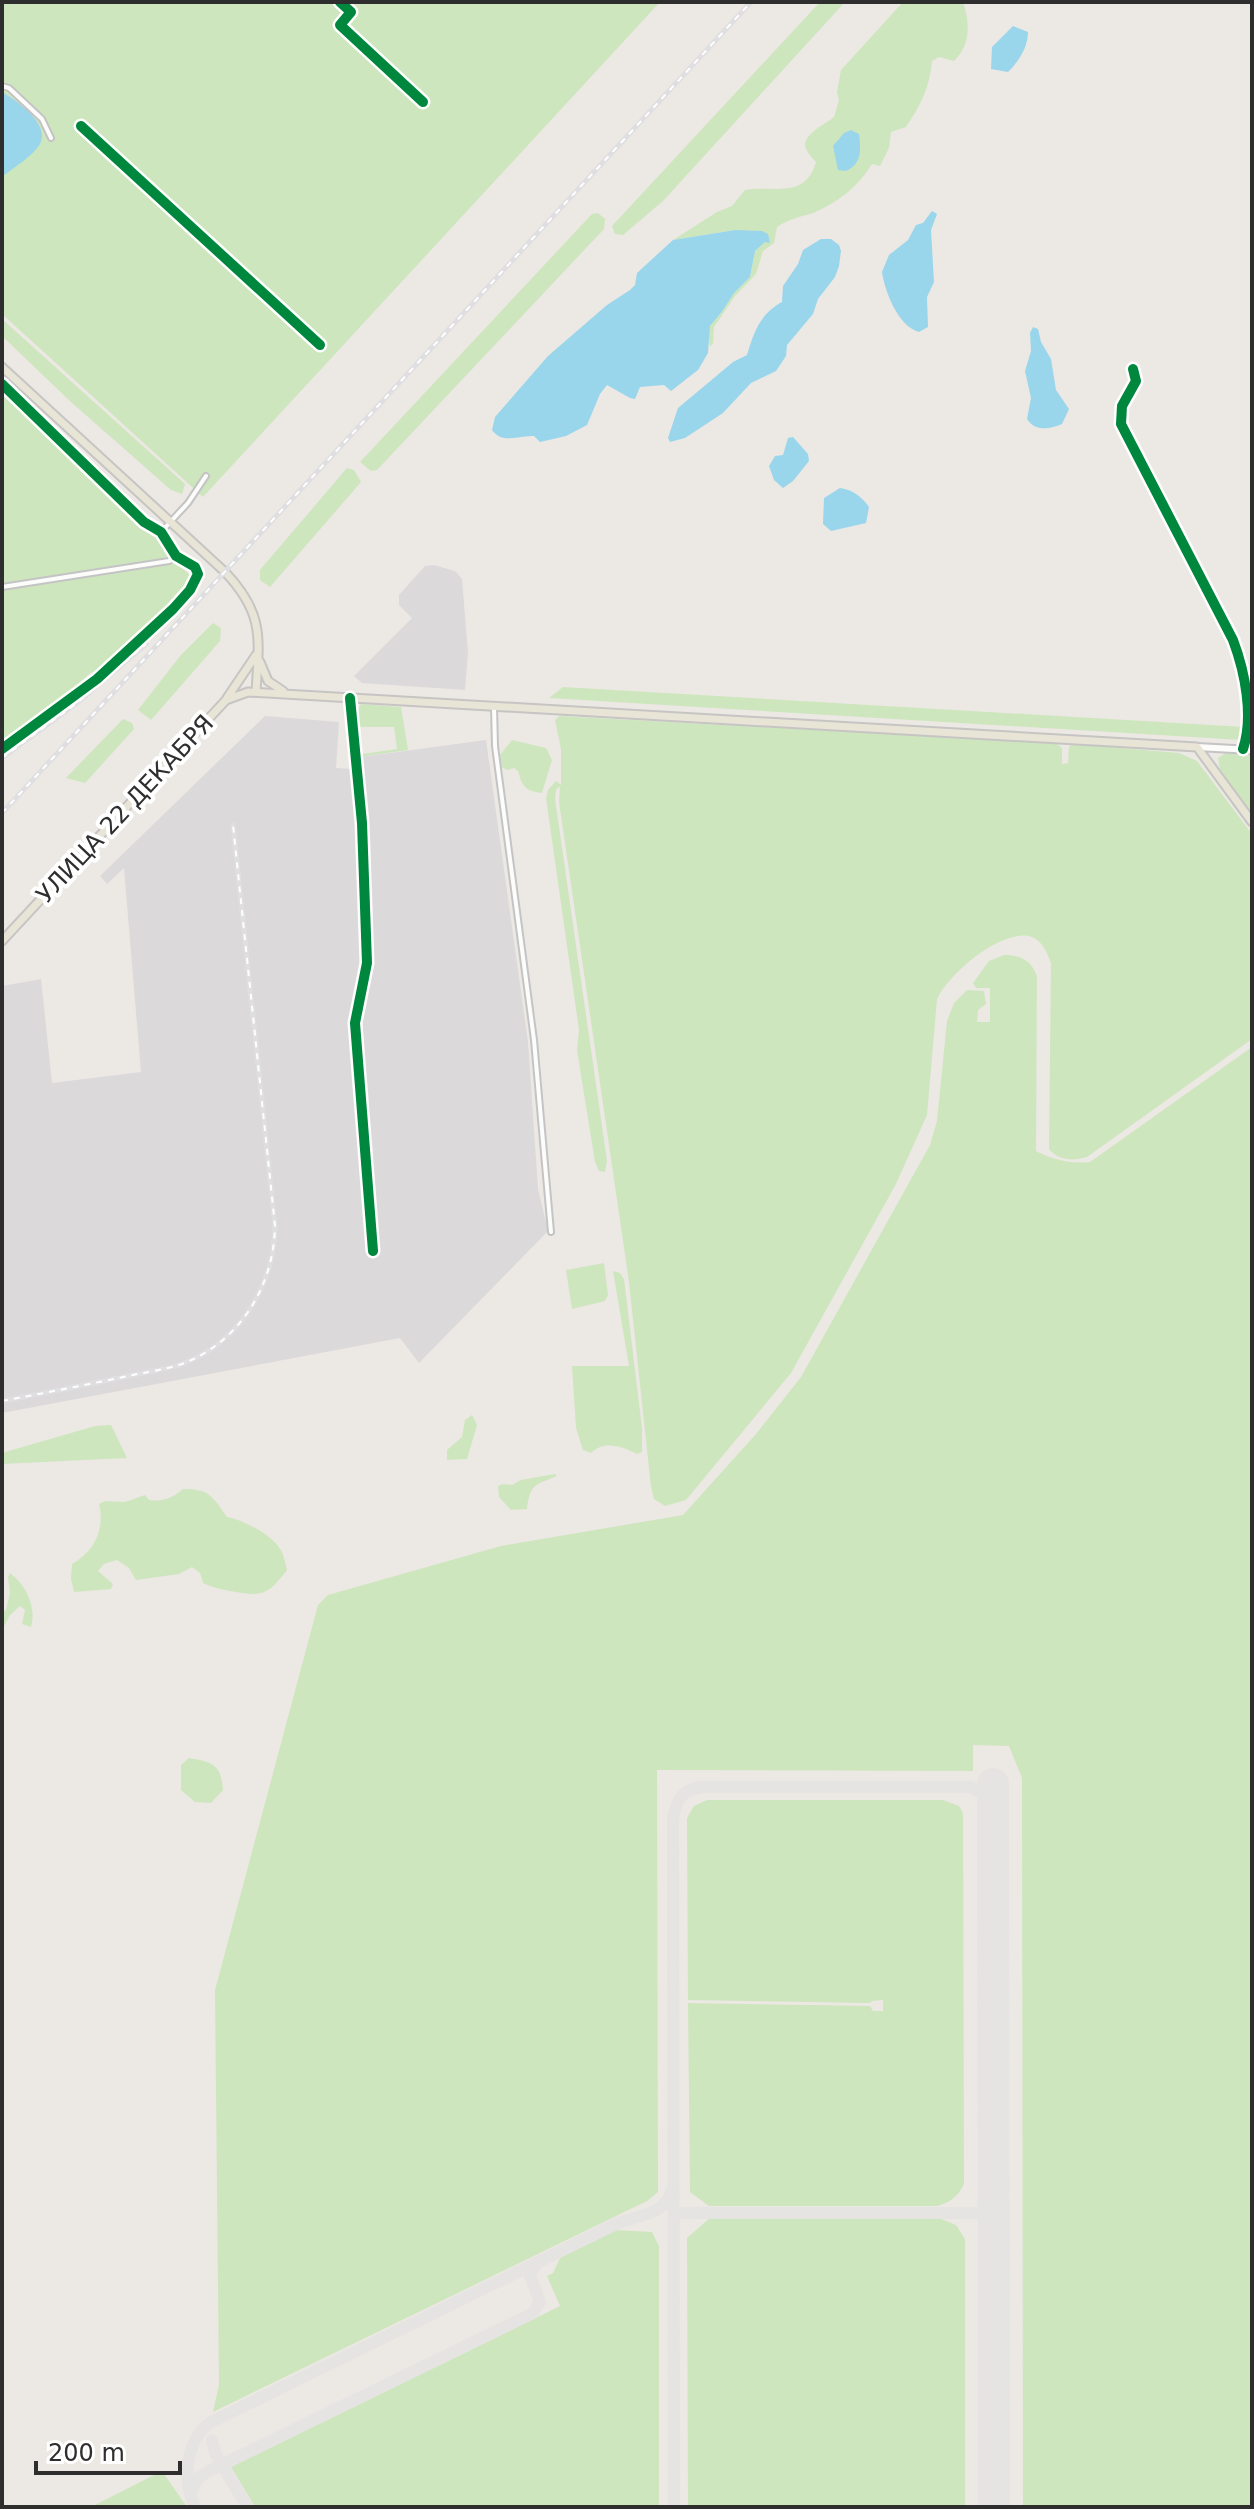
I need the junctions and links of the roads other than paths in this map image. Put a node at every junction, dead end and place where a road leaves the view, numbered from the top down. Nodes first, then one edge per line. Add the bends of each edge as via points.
1 (340, 2) edge
2 (2, 86) edge
3 (423, 102) dead end
4 (81, 126) dead end
5 (51, 138) dead end
6 (320, 345) dead end
7 (2, 367) edge
8 (1133, 369) dead end
9 (2, 384) edge
10 (206, 476) dead end
11 (170, 521) junction
12 (161, 532) junction
13 (176, 556) junction
14 (2, 587) edge
15 (258, 649) junction
16 (256, 692) junction
17 (289, 693) junction
18 (350, 698) junction
19 (226, 700) junction
20 (494, 707) junction
21 (1197, 747) junction
22 (2, 749) edge
23 (1243, 749) junction
24 (1252, 750) edge
25 (1252, 822) edge
26 (2, 941) edge
27 (551, 1232) dead end
28 (373, 1251) dead end

1 - 3 street via 351,12 340,25
2 - 5 street via 42,119
4 - 6 street
7 - 11 main road
8 - 23 street via 1136,381 1122,406 1121,424 1237,649 1248,719
9 - 12 street via 144,522
10 - 11 street
11 - 12 street
11 - 15 main road via 242,591 256,620
12 - 13 street
13 - 14 street
13 - 22 street via 198,574 173,609 97,679
15 - 16 main road
15 - 17 main road via 268,681
15 - 19 main road
16 - 17 main road, УЛИЦА 22 ДЕКАБРЯ
16 - 19 main road, УЛИЦА 22 ДЕКАБРЯ
17 - 18 main road, УЛИЦА 22 ДЕКАБРЯ
18 - 20 main road, УЛИЦА 22 ДЕКАБРЯ
18 - 28 street via 367,963 355,1023
19 - 26 main road, УЛИЦА 22 ДЕКАБРЯ
20 - 21 main road, УЛИЦА 22 ДЕКАБРЯ
20 - 27 street
21 - 23 main road
21 - 25 main road
23 - 24 main road

